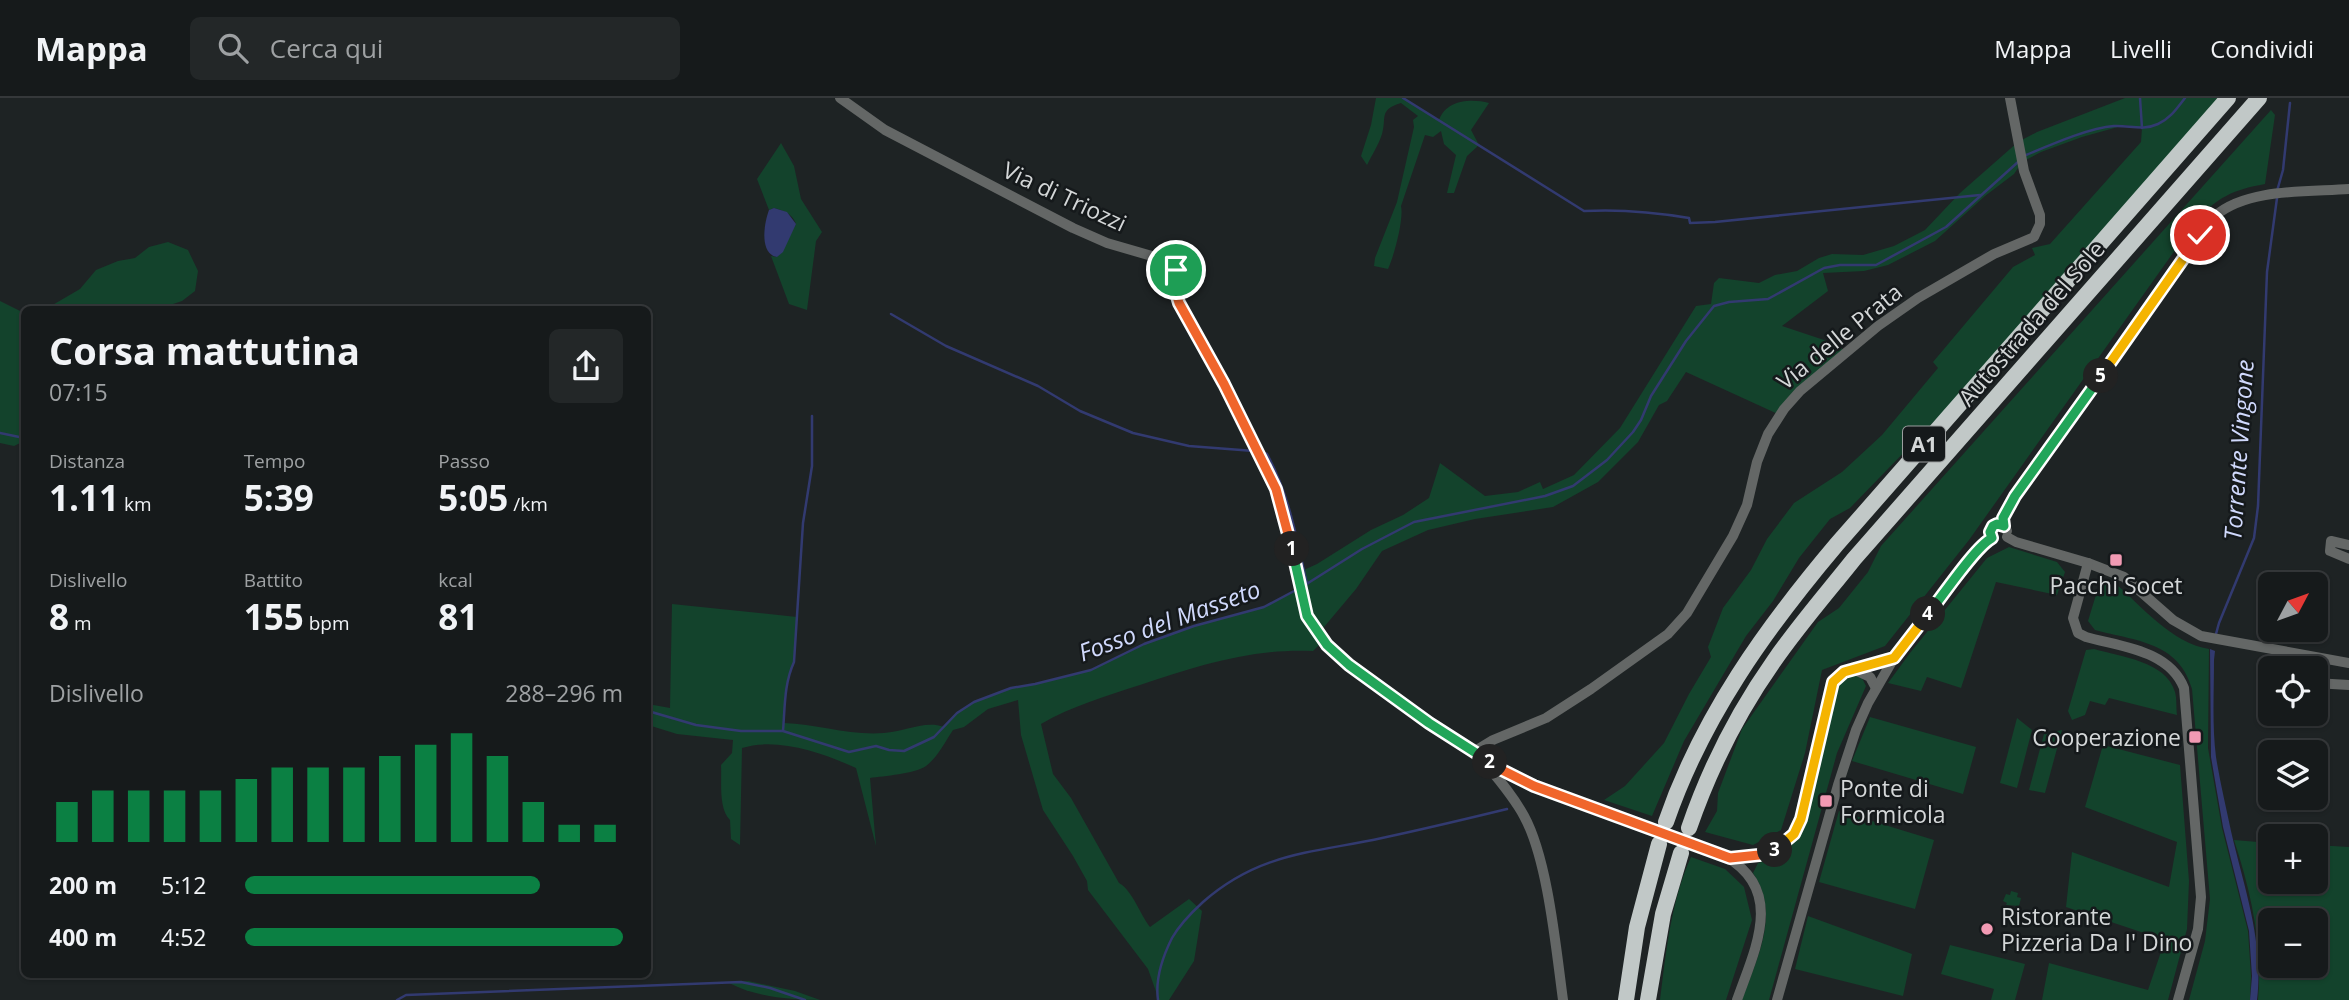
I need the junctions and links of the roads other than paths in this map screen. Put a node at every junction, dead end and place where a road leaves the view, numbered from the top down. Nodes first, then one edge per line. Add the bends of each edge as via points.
1 (840, 98) edge
2 (2010, 98) edge
3 (2228, 98) edge
4 (2259, 98) edge
5 (2270, 98) edge
6 (2222, 140) junction
7 (2349, 189) edge
8 (2005, 531) junction
9 (2349, 545) edge
10 (2349, 559) edge
11 (2088, 563) junction
12 (1894, 658) junction
13 (2349, 663) edge
14 (1853, 669) junction
15 (2328, 684) edge
16 (2349, 685) edge
17 (1876, 688) junction
18 (1475, 751) junction
19 (1666, 822) dead end
20 (1689, 828) dead end
21 (1659, 844) dead end
22 (1681, 853) dead end
23 (1730, 858) junction
24 (1563, 1000) edge
25 (1626, 1000) edge
26 (1648, 1000) edge
27 (1737, 1000) edge
28 (1777, 1000) edge
29 (2178, 1000) edge

1 - 18 street, Via di Triozzi via 885,130 1073,228 1169,261 1176,270 1179,303 1276,489 1307,616 1327,645 1349,665
2 - 18 street, Via delle Prata via 2024,171 2040,215 2034,237 1990,256 1918,298 1800,391 1768,434 1733,536 1687,613 1641,655 1546,718
3 - 19 highway, Autostrada del Sole / A1 via 1783,610 1716,712
4 - 6 highway, Autostrada del Sole / A1
5 - 6 highway
6 - 20 highway, Autostrada del Sole / A1 via 1798,627 1733,727
7 - 8 street via 2265,196 2234,203 2211,220 2024,482 2003,518
8 - 11 street via 2016,542
8 - 12 street via 1993,526 1992,538
9 - 10 street via 2331,541 2330,551
11 - 13 street via 2132,582 2174,620 2201,636
11 - 29 street via 2073,618 2077,631 2086,638 2157,658 2172,668 2184,688 2201,897
12 - 14 street, Via di Triozzi
12 - 17 street
14 - 17 street via 1868,675
14 - 23 street, Via di Triozzi via 1838,676 1830,689 1805,805 1794,834 1772,852
15 - 16 street
17 - 28 street via 1838,785
18 - 23 street, Via di Triozzi, bridge via 1534,786
18 - 24 street via 1525,817 1538,853
21 - 25 highway via 1637,927
22 - 26 highway via 1663,914
23 - 27 street, Via di Triozzi via 1754,886 1762,924

